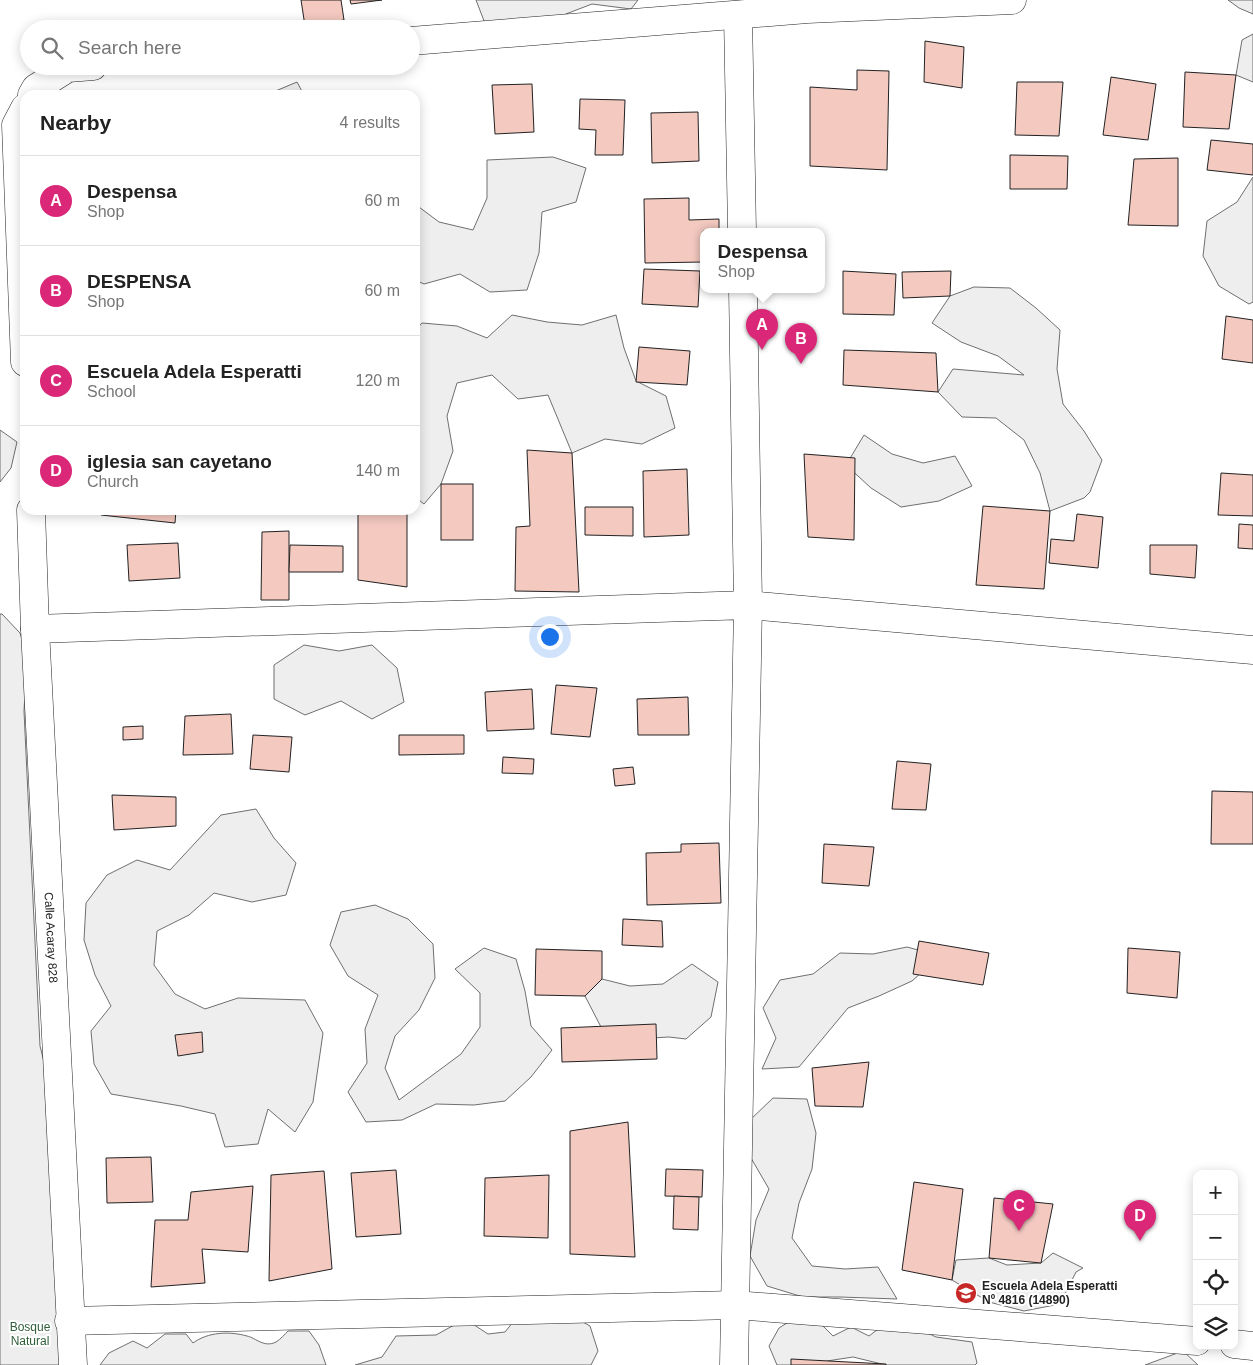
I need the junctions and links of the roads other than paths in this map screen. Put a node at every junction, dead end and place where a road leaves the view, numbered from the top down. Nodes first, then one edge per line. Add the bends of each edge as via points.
1 (1012, 0) edge
2 (738, 15) junction
3 (420, 40) edge
4 (57, 75) edge
5 (35, 90) edge
6 (742, 228) edge
7 (743, 293) edge
8 (31, 515) edge
9 (748, 605) junction
10 (35, 629) junction
11 (1253, 650) edge
12 (736, 1305) junction
13 (69, 1321) junction
14 (1193, 1341) edge
15 (1238, 1344) edge
16 (1253, 1346) edge
17 (72, 1365) edge
18 (734, 1365) edge

1 - 2 street
2 - 3 street
2 - 6 street
4 - 5 street
7 - 9 street
8 - 10 street, Calle Acaray 828
9 - 10 street
9 - 11 street
9 - 12 street
10 - 13 street, Calle Acaray 828
12 - 13 street
12 - 14 street
12 - 18 street
13 - 17 street, Calle Acaray 828
15 - 16 street

